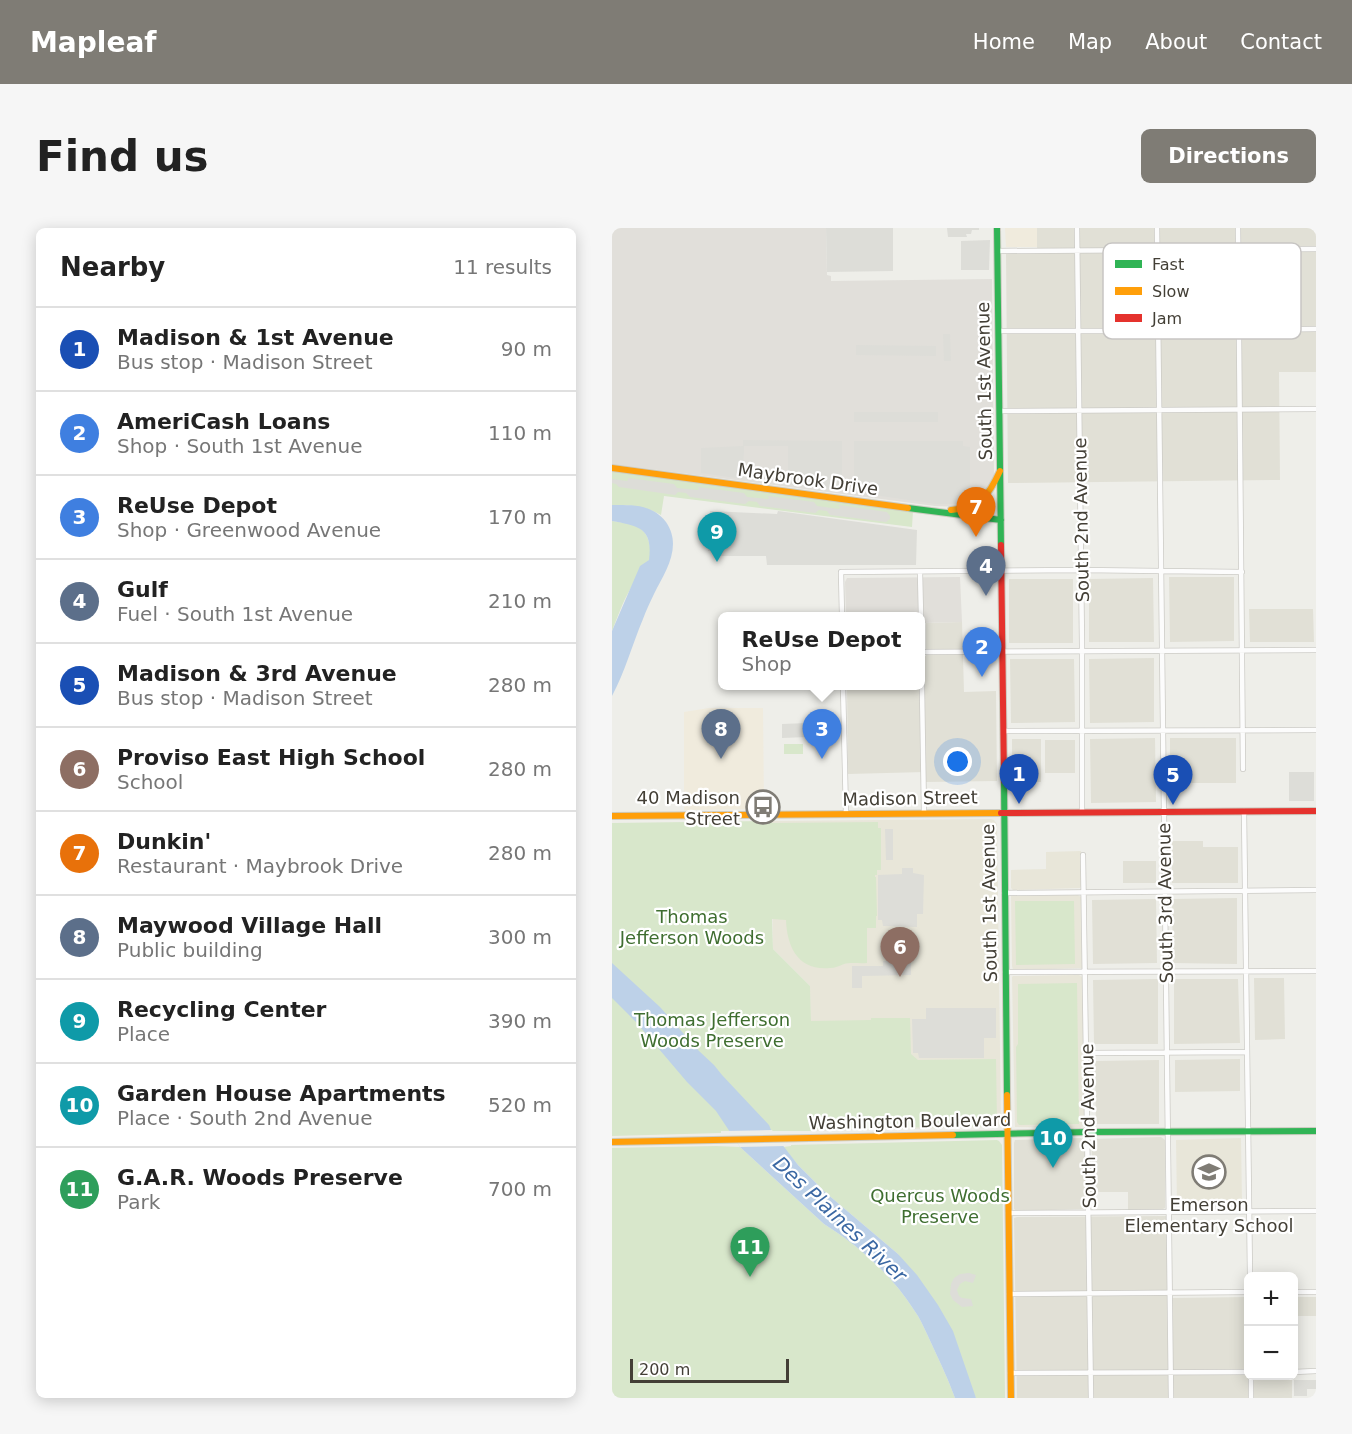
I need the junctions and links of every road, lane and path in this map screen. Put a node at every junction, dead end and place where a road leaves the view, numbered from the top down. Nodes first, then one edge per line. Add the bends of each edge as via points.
1 (997, 228) edge
2 (1077, 228) edge
3 (1157, 228) edge
4 (1158, 243) edge
5 (1301, 249) edge
6 (1316, 249) edge
7 (997, 251) junction
8 (1077, 251) junction
9 (1103, 251) edge
10 (1301, 329) edge
11 (1316, 329) edge
12 (998, 331) junction
13 (1078, 331) junction
14 (1103, 331) edge
15 (1158, 339) edge
16 (1239, 339) edge
17 (1316, 409) edge
18 (1159, 410) junction
19 (1240, 410) junction
20 (999, 411) junction
21 (1079, 411) junction
22 (612, 468) edge
23 (1000, 471) junction
24 (939, 512) junction
25 (1001, 520) junction
26 (1081, 570) junction
27 (1001, 571) junction
28 (1161, 571) junction
29 (920, 572) junction
30 (1242, 572) junction
31 (842, 612) edge
32 (921, 612) edge
33 (1242, 650) junction
34 (1316, 650) edge
35 (1002, 651) junction
36 (1082, 651) junction
37 (1162, 651) junction
38 (925, 652) edge
39 (843, 690) edge
40 (922, 690) edge
41 (1163, 730) junction
42 (1243, 730) junction
43 (1316, 730) edge
44 (1003, 731) junction
45 (1082, 731) junction
46 (1243, 769) dead end
47 (1244, 811) junction
48 (1316, 811) edge
49 (1083, 812) junction
50 (1164, 812) junction
51 (924, 813) junction
52 (1003, 813) junction
53 (846, 814) junction
54 (612, 816) edge
55 (1083, 855) dead end
56 (1316, 890) edge
57 (1165, 891) junction
58 (1245, 891) junction
59 (1084, 892) junction
60 (1004, 893) junction
61 (1316, 970) edge
62 (1246, 971) junction
63 (1005, 972) junction
64 (1086, 972) junction
65 (1166, 972) junction
66 (1167, 1052) junction
67 (1247, 1052) junction
68 (1087, 1053) junction
69 (1248, 1131) junction
70 (1316, 1131) edge
71 (1088, 1132) junction
72 (1168, 1132) junction
73 (1007, 1134) junction
74 (612, 1142) edge
75 (1249, 1211) junction
76 (1316, 1211) edge
77 (1169, 1212) junction
78 (1008, 1213) junction
79 (1089, 1213) junction
80 (1250, 1272) edge
81 (1244, 1292) edge
82 (1298, 1292) edge
83 (1316, 1292) edge
84 (1090, 1293) junction
85 (1170, 1293) junction
86 (1009, 1294) junction
87 (1316, 1371) edge
88 (1171, 1372) junction
89 (1298, 1372) edge
90 (1010, 1373) junction
91 (1091, 1373) junction
92 (1244, 1374) edge
93 (1250, 1380) edge
94 (1011, 1398) edge
95 (1091, 1398) edge
96 (1171, 1398) edge
97 (1251, 1398) edge

1 - 7 main road, South 1st Avenue
2 - 8 street, South 2nd Avenue
3 - 4 street, South 3rd Avenue
5 - 6 street
7 - 8 street
7 - 12 main road, South 1st Avenue
8 - 9 street
8 - 13 street, South 2nd Avenue
10 - 11 street
12 - 13 street
12 - 20 main road, South 1st Avenue
13 - 14 street
13 - 21 street, South 2nd Avenue
15 - 18 street, South 3rd Avenue
16 - 19 street
17 - 19 street
18 - 19 street
18 - 21 street
18 - 28 street, South 3rd Avenue
19 - 30 street
20 - 21 street
20 - 23 main road, South 1st Avenue
21 - 26 street, South 2nd Avenue
22 - 24 main road, Maybrook Drive
23 - 24 main road via 982,500 964,509
23 - 25 main road, South 1st Avenue
24 - 25 main road, Maybrook Drive
25 - 27 main road, South 1st Avenue
26 - 27 street
26 - 28 street
26 - 36 street, South 2nd Avenue
27 - 29 street
27 - 35 main road, South 1st Avenue
28 - 30 street
28 - 37 street, South 3rd Avenue
29 - 31 street via 841,572
29 - 32 street
30 - 33 street
33 - 34 street
33 - 37 street
33 - 42 street
35 - 36 street
35 - 38 street
35 - 44 main road, South 1st Avenue
36 - 37 street
36 - 45 street, South 2nd Avenue
37 - 41 street, South 3rd Avenue
39 - 53 street
40 - 51 street
41 - 42 street
41 - 45 street
41 - 50 street, South 3rd Avenue
42 - 43 street
42 - 46 street
44 - 45 street
44 - 52 main road, South 1st Avenue
45 - 49 street, South 2nd Avenue
47 - 48 main road, Madison Street
47 - 50 main road, Madison Street
47 - 58 street
49 - 50 main road, Madison Street
49 - 52 main road, Madison Street
50 - 57 street, South 3rd Avenue
51 - 52 main road, Madison Street
51 - 53 main road, Madison Street
52 - 60 main road, South 1st Avenue
53 - 54 main road, Madison Street
55 - 59 street, South 2nd Avenue
56 - 58 street
57 - 58 street
57 - 59 street
57 - 65 street, South 3rd Avenue
58 - 62 street
59 - 60 street
59 - 64 street, South 2nd Avenue
60 - 63 main road, South 1st Avenue
61 - 62 street
62 - 65 street
62 - 67 street
63 - 64 street
63 - 73 main road, South 1st Avenue
64 - 65 street
64 - 68 street, South 2nd Avenue
65 - 66 street, South 3rd Avenue
66 - 67 street
66 - 68 street
66 - 72 street, South 3rd Avenue
67 - 69 street
68 - 71 street, South 2nd Avenue
69 - 70 main road, Washington Boulevard
69 - 72 main road, Washington Boulevard
69 - 75 street
71 - 72 main road, Washington Boulevard
71 - 73 main road, Washington Boulevard
71 - 79 street, South 2nd Avenue
72 - 77 street, South 3rd Avenue
73 - 74 main road, Washington Boulevard
73 - 78 main road, South 1st Avenue
75 - 76 street
75 - 77 street
75 - 80 street
77 - 79 street
77 - 85 street, South 3rd Avenue
78 - 79 street
78 - 86 main road, South 1st Avenue
79 - 84 street, South 2nd Avenue
81 - 85 street
82 - 83 street
84 - 85 street
84 - 86 street
84 - 91 street, South 2nd Avenue
85 - 88 street, South 3rd Avenue
86 - 90 main road, South 1st Avenue
87 - 89 street
88 - 91 street
88 - 92 street
88 - 96 street, South 3rd Avenue
90 - 91 street
90 - 94 main road, South 1st Avenue
91 - 95 street, South 2nd Avenue
93 - 97 street

